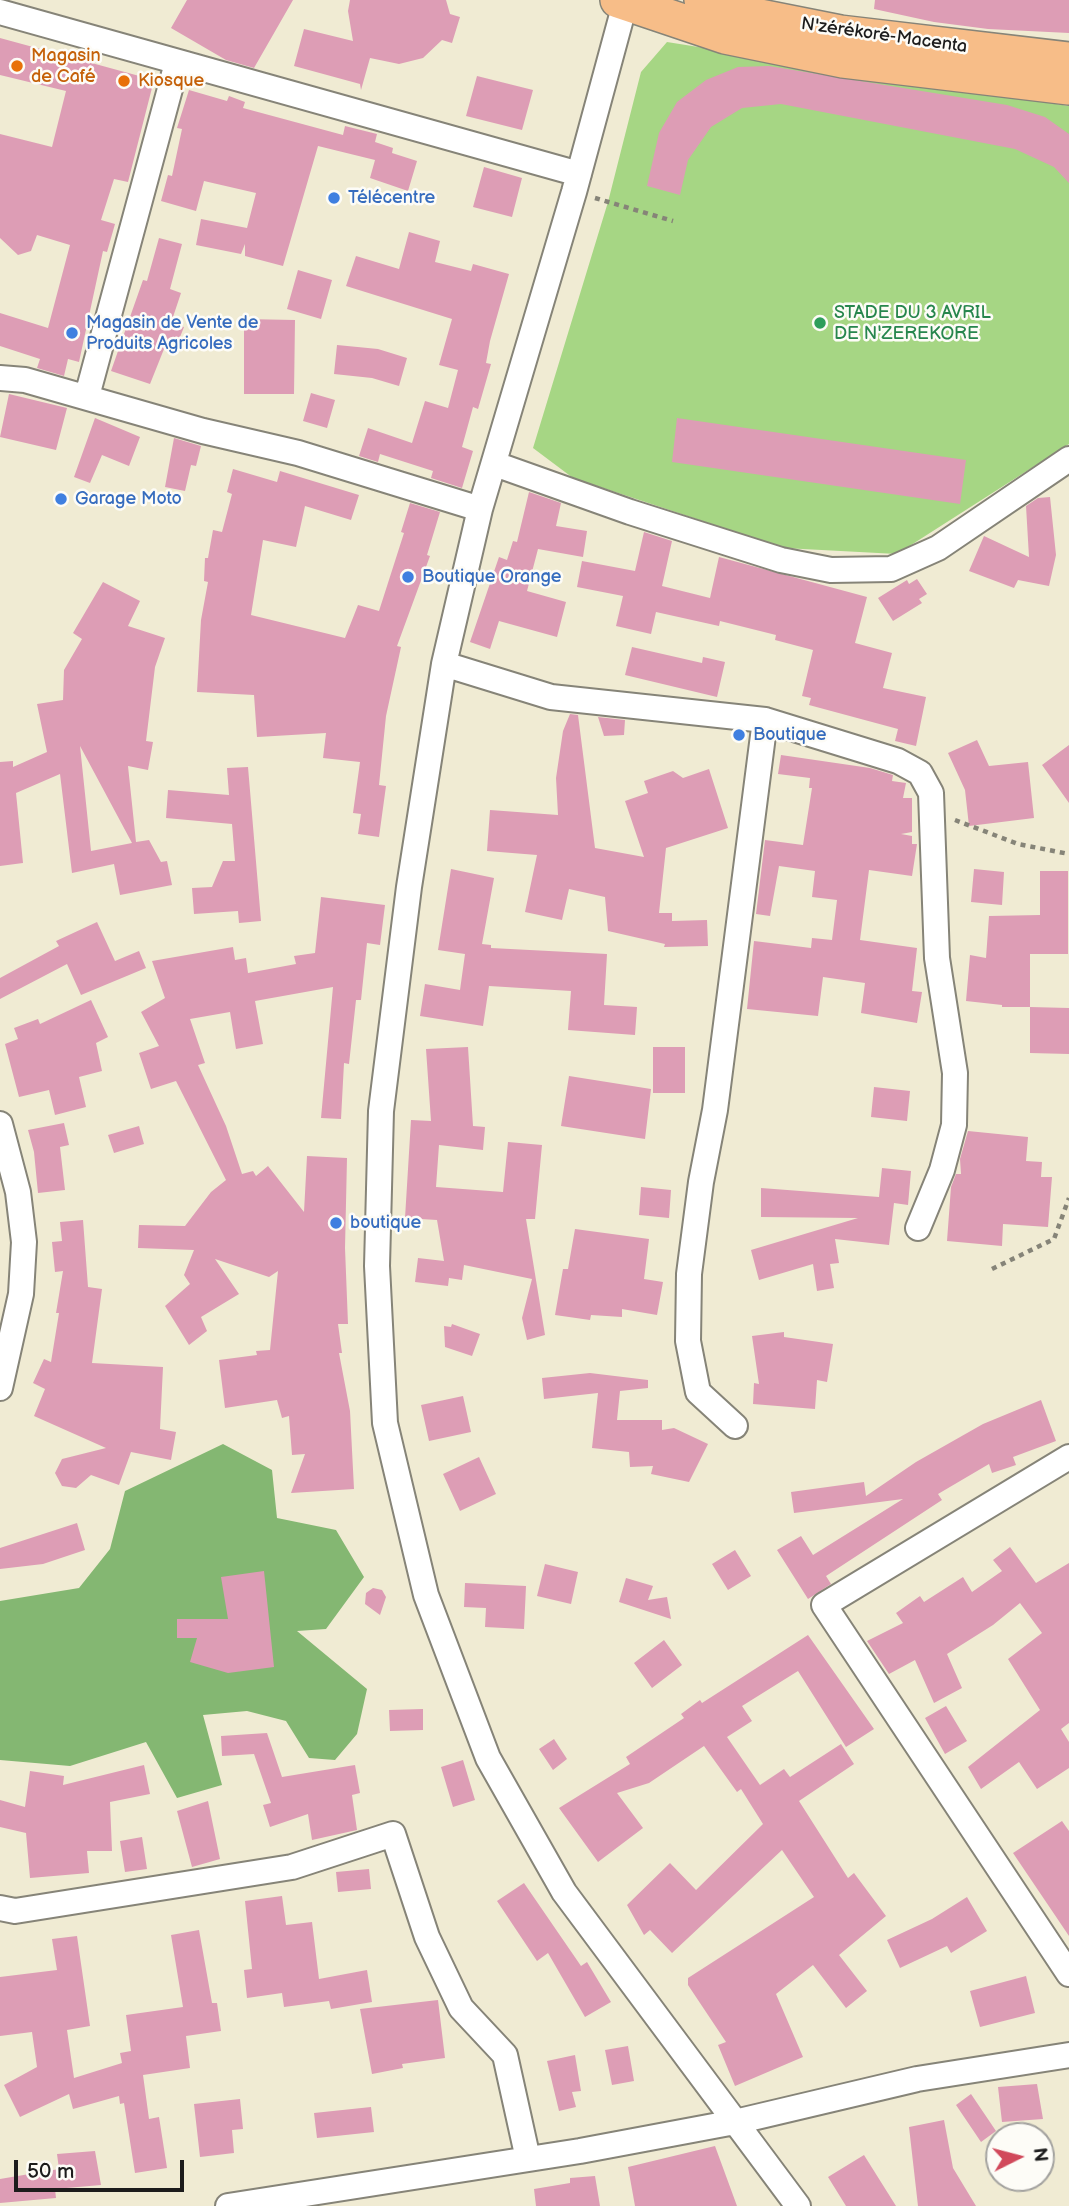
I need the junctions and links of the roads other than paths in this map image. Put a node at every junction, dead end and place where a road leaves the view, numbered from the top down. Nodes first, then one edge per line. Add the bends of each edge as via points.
1 (702, 0) edge
2 (623, 1) edge
3 (0, 12) edge
4 (1069, 60) edge
5 (177, 63) junction
6 (1069, 88) edge
7 (577, 183) junction
8 (0, 378) edge
9 (87, 396) junction
10 (1069, 459) edge
11 (495, 464) junction
12 (480, 509) junction
13 (444, 664) junction
14 (765, 720) junction
15 (0, 1124) edge
16 (918, 1228) dead end
17 (0, 1388) edge
18 (735, 1426) dead end
19 (1069, 1457) edge
20 (0, 1908) edge
21 (1069, 1974) edge
22 (1069, 2054) edge
23 (736, 2122) junction
24 (528, 2159) junction
25 (228, 2206) edge
26 (798, 2206) edge

1 - 4 highway, N'zérékoré-Macenta via 740,13 839,33
2 - 6 highway via 725,36 844,60
2 - 7 street
3 - 5 street
5 - 7 street
5 - 9 street
7 - 11 street
8 - 9 street
9 - 12 street via 312,457
10 - 11 street via 938,548 891,569 831,570 781,560
11 - 12 street
12 - 13 street
13 - 14 street via 551,697
13 - 23 street via 381,1111 377,1266 385,1423 426,1595 488,1758 564,1892
14 - 16 street via 898,761 920,773 931,793 937,958 955,1073 954,1125 942,1170
14 - 18 street via 689,1274 688,1341 698,1392
15 - 17 street via 18,1192 23,1242 21,1294
19 - 21 street via 824,1605
20 - 24 street via 15,1911 292,1867 393,1834 427,1937 461,2008 505,2055
22 - 23 street via 917,2079
23 - 24 street
23 - 26 street
24 - 25 street

